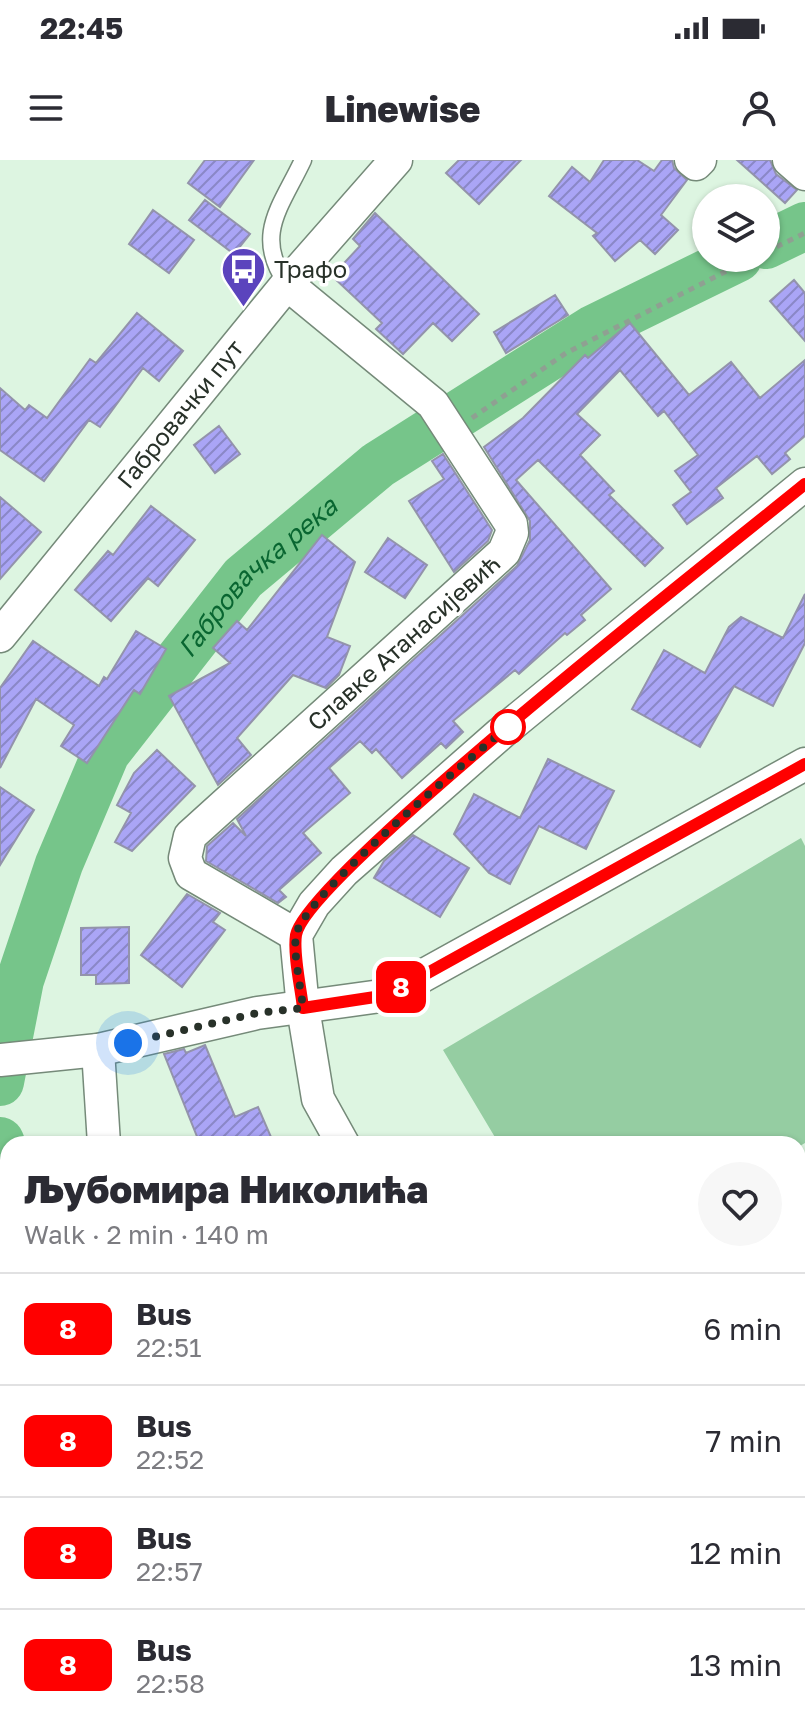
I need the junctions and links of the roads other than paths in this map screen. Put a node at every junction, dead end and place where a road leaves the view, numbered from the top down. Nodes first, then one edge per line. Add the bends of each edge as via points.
1 (303, 160) edge
2 (396, 160) edge
3 (691, 160) edge
4 (700, 160) edge
5 (789, 160) edge
6 (805, 174) edge
7 (287, 284) junction
8 (805, 484) edge
9 (0, 636) edge
10 (805, 764) edge
11 (296, 935) junction
12 (303, 1008) junction
13 (98, 1050) junction
14 (11, 1060) edge
15 (103, 1136) edge
16 (339, 1136) edge

1 - 7 lane via 270,229 273,263
2 - 7 street, Габровачки пут
3 - 4 street
5 - 6 street
7 - 9 street, Габровачки пут
7 - 11 street, Славке Атанасијевић via 433,404 512,533 504,552 190,836 185,848 191,874
8 - 11 street via 501,733 344,871 314,904
10 - 12 street via 388,995
11 - 12 street
12 - 13 street via 257,1013
12 - 16 street via 318,1099
13 - 14 street
13 - 15 street

